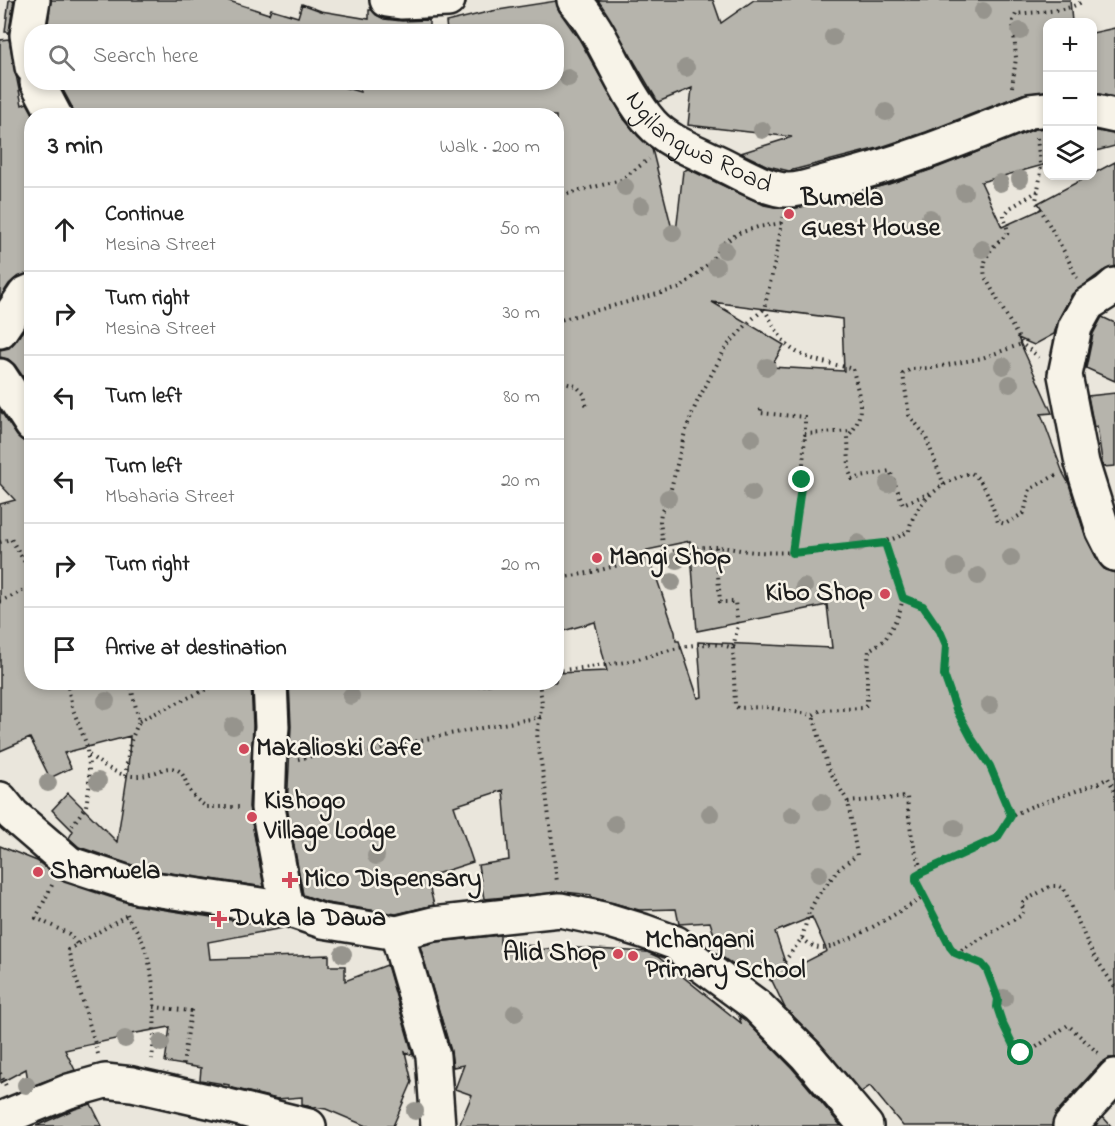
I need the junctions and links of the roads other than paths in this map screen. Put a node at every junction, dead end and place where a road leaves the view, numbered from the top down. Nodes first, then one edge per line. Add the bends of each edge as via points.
1 (33, 0) edge
2 (387, 0) edge
3 (448, 0) edge
4 (574, 0) edge
5 (29, 24) edge
6 (41, 90) edge
7 (50, 108) edge
8 (1039, 110) edge
9 (1097, 112) edge
10 (1115, 116) edge
11 (1115, 285) edge
12 (24, 295) edge
13 (0, 331) edge
14 (0, 376) edge
15 (24, 413) edge
16 (1115, 554) edge
17 (271, 690) edge
18 (4, 809) edge
19 (287, 909) junction
20 (397, 933) junction
21 (1108, 1067) edge
22 (190, 1103) edge
23 (0, 1119) edge
24 (309, 1126) edge
25 (438, 1126) edge
26 (866, 1126) edge
27 (1070, 1126) edge

1 - 5 street
2 - 3 street
4 - 8 street, Ngilangwa Road via 652,124 687,148 772,188 789,190 872,170
6 - 7 street
9 - 10 street
11 - 16 street via 1088,304 1075,327 1065,375 1082,464 1103,530
12 - 13 street
14 - 15 street
17 - 19 street via 268,808
18 - 19 street via 70,864 140,888
19 - 20 street via 322,921
20 - 25 street via 433,1056
20 - 26 street via 433,924 560,910 607,920 676,944 757,1005
21 - 27 street
22 - 23 street via 105,1081
22 - 24 street

